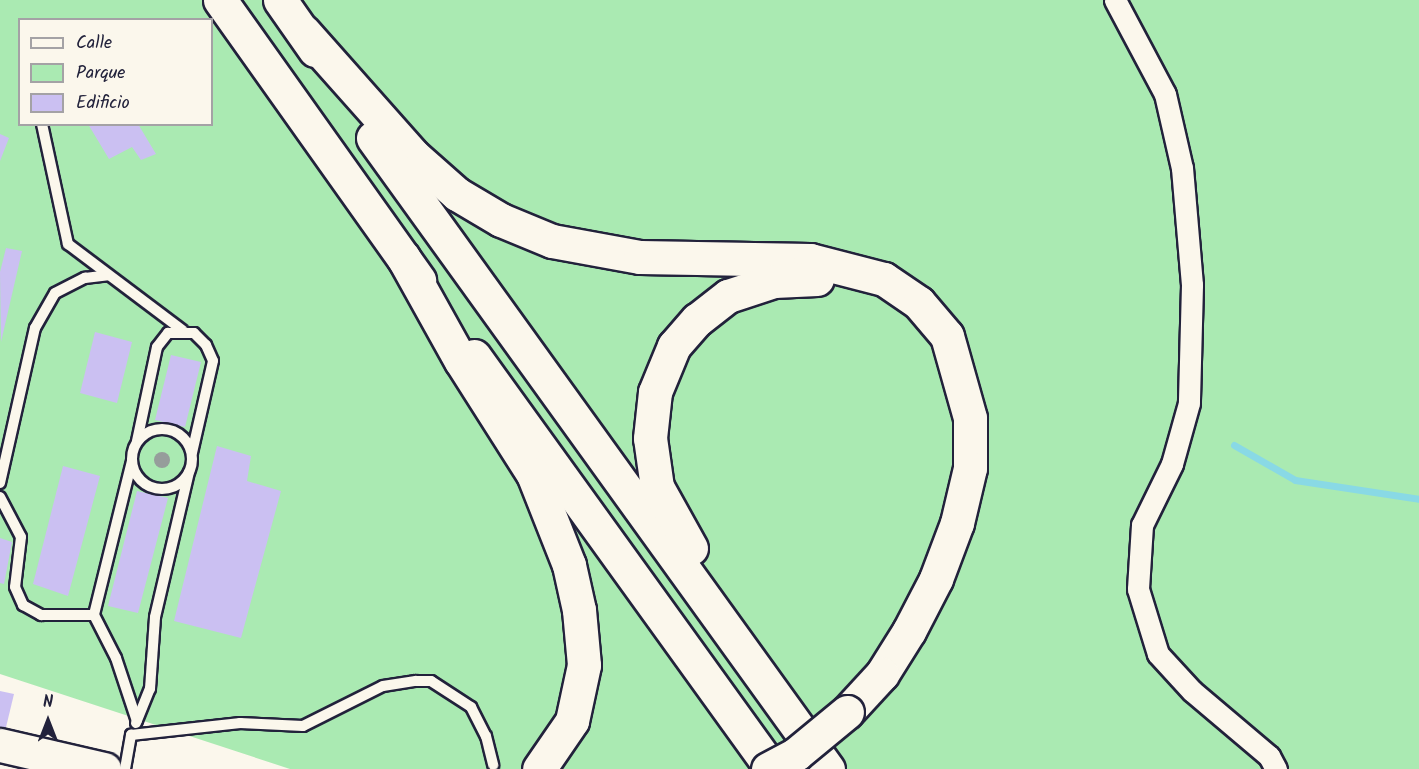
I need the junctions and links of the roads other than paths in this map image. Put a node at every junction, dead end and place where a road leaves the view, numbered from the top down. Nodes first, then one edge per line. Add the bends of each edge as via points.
1 (220, 0) edge
2 (280, 0) edge
3 (1115, 0) edge
4 (303, 31) junction
5 (42, 126) edge
6 (403, 257) junction
7 (108, 274) junction
8 (182, 330) junction
9 (957, 366) junction
10 (137, 441) junction
11 (192, 453) junction
12 (132, 461) junction
13 (189, 472) junction
14 (0, 483) edge
15 (0, 497) edge
16 (94, 615) junction
17 (789, 714) junction
18 (136, 721) junction
19 (131, 735) junction
20 (0, 745) edge
21 (493, 765) dead end
22 (104, 769) edge
23 (125, 769) edge
24 (539, 769) edge
25 (770, 769) edge
26 (828, 769) edge
27 (1276, 769) edge

1 - 6 highway
2 - 4 highway
3 - 27 street via 1165,94 1182,168 1192,285 1189,403 1172,464 1142,525 1138,590 1158,654 1192,692 1269,756
4 - 9 highway via 413,154 457,194 501,220 552,240 640,257 810,260 884,279 920,303 947,336
4 - 17 highway via 349,104
5 - 7 lane via 68,244
6 - 24 highway via 461,361 533,474 569,565 579,610 584,665 572,722
6 - 25 highway
7 - 8 lane
7 - 14 lane via 85,278 55,293 35,328
8 - 10 lane via 168,333 157,347
8 - 11 lane via 194,333 206,345 213,361
9 - 17 highway via 905,316 865,291 820,279 774,281 728,296 697,320 674,346 655,392 650,438 657,487 762,659
9 - 25 highway, bridge via 970,418 970,468 957,523 936,579 882,674 847,712 796,754
10 - 11 lane via 154,430 165,429 182,436
10 - 12 lane
11 - 13 lane
12 - 13 lane via 139,479 157,489 176,486
12 - 16 lane
13 - 18 lane via 155,617 150,688
15 - 16 lane via 21,537 15,586 23,605 41,615
16 - 18 lane via 116,658
17 - 26 highway
18 - 19 lane
19 - 21 lane via 240,723 303,726 397,681 431,681 471,707 486,736
19 - 23 lane
20 - 22 highway

